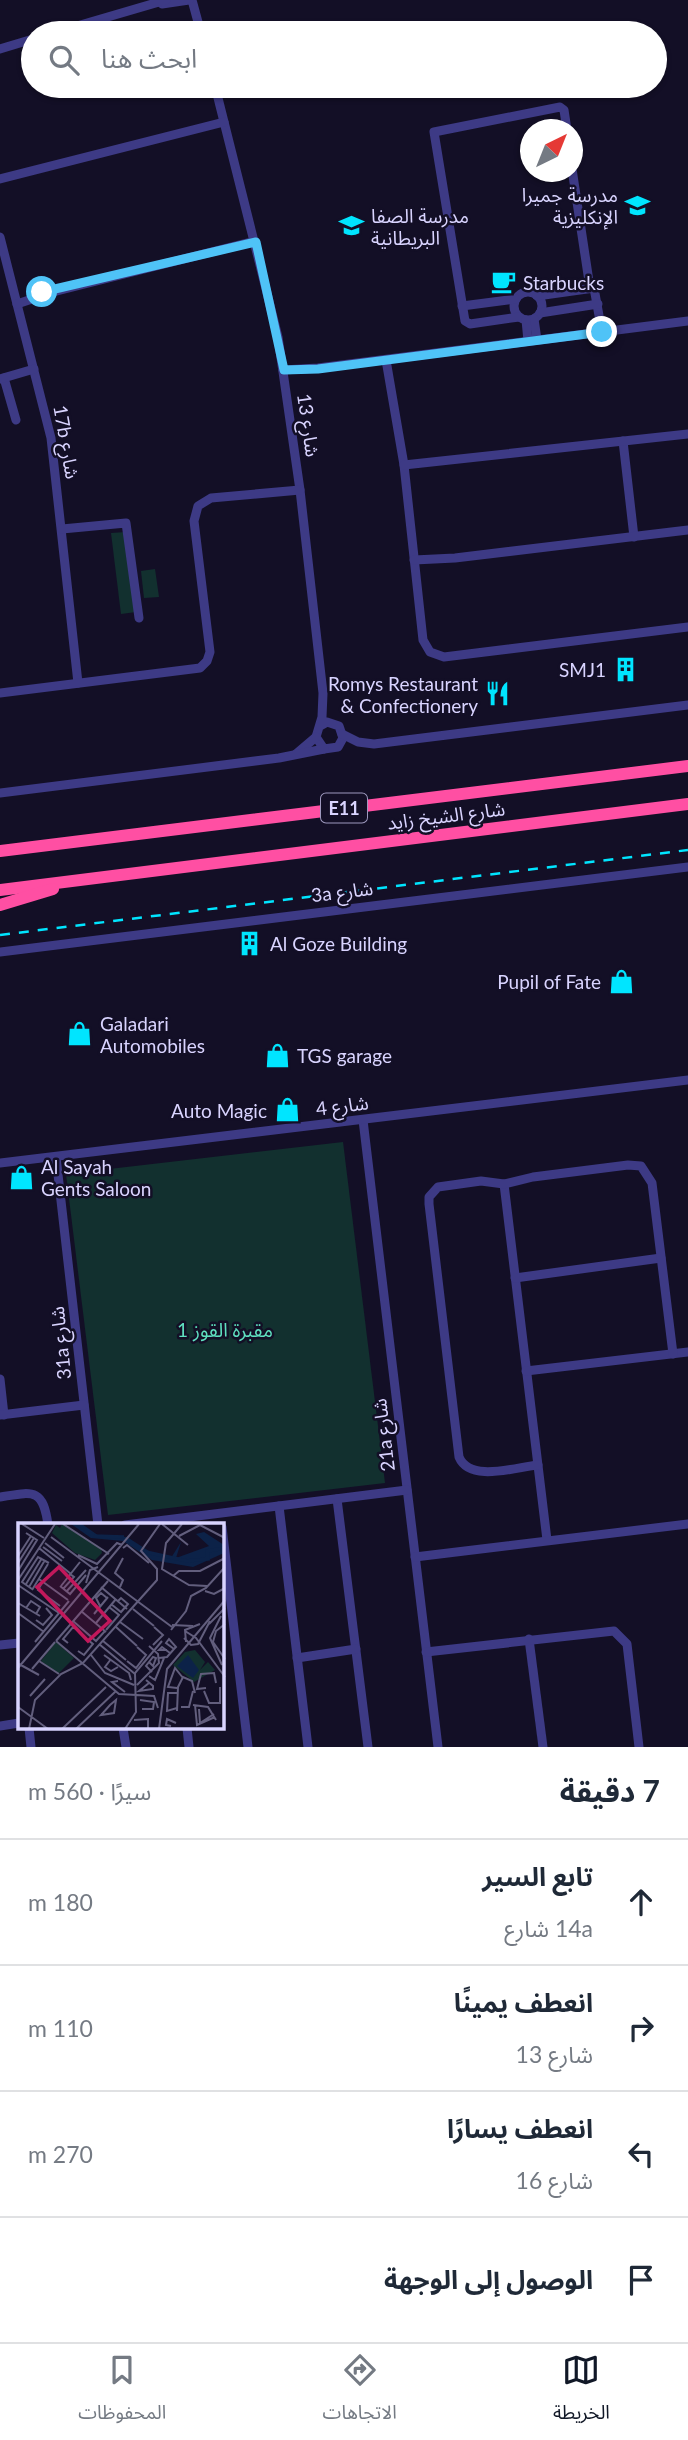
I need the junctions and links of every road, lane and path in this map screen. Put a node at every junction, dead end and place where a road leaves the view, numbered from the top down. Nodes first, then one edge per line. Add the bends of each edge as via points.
1 (190, 0) edge
2 (161, 2) edge
3 (95, 21) edge
4 (197, 21) edge
5 (21, 42) edge
6 (0, 48) edge
7 (218, 98) edge
8 (565, 119) edge
9 (224, 122) junction
10 (0, 179) edge
11 (574, 182) edge
12 (0, 236) edge
13 (255, 238) junction
14 (590, 288) junction
15 (537, 296) junction
16 (516, 299) junction
17 (16, 301) junction
18 (598, 304) junction
19 (462, 306) junction
20 (529, 317) junction
21 (688, 321) edge
22 (602, 332) junction
23 (532, 341) junction
24 (390, 359) junction
25 (34, 369) junction
26 (284, 374) junction
27 (2, 379) edge
28 (16, 420) dead end
29 (688, 434) edge
30 (623, 442) junction
31 (404, 469) junction
32 (300, 487) junction
33 (62, 529) junction
34 (688, 530) edge
35 (634, 537) junction
36 (414, 564) junction
37 (139, 618) dead end
38 (688, 627) edge
39 (81, 683) junction
40 (323, 692) junction
41 (0, 693) edge
42 (688, 705) edge
43 (335, 724) junction
44 (320, 726) junction
45 (342, 734) junction
46 (316, 737) junction
47 (324, 749) junction
48 (295, 755) junction
49 (688, 758) edge
50 (688, 766) edge
51 (644, 771) junction
52 (0, 793) edge
53 (688, 804) edge
54 (650, 809) junction
55 (688, 812) edge
56 (0, 851) edge
57 (684, 868) edge
58 (688, 874) edge
59 (68, 882) junction
60 (0, 890) edge
61 (0, 905) edge
62 (0, 952) edge
63 (688, 1080) edge
64 (363, 1120) junction
65 (56, 1157) junction
66 (0, 1163) edge
67 (504, 1184) junction
68 (661, 1258) junction
69 (515, 1278) junction
70 (688, 1352) edge
71 (673, 1354) junction
72 (527, 1371) junction
73 (0, 1379) edge
74 (84, 1405) junction
75 (2, 1415) edge
76 (538, 1465) junction
77 (407, 1490) junction
78 (0, 1497) edge
79 (337, 1499) junction
80 (279, 1506) junction
81 (221, 1513) junction
82 (48, 1523) edge
83 (98, 1523) edge
84 (162, 1523) edge
85 (222, 1523) edge
86 (688, 1524) edge
87 (547, 1541) junction
88 (224, 1543) edge
89 (415, 1557) junction
90 (529, 1639) junction
91 (18, 1643) edge
92 (0, 1645) edge
93 (356, 1649) junction
94 (426, 1652) junction
95 (297, 1658) junction
96 (18, 1723) edge
97 (0, 1726) edge
98 (248, 1747) edge
99 (308, 1747) edge
100 (368, 1747) edge
101 (438, 1747) edge
102 (542, 1747) edge
103 (639, 1747) edge

1 - 2 street
1 - 4 street
2 - 3 street
5 - 6 street
7 - 9 street, شارع 13
8 - 19 street via 560,107 435,130
9 - 10 street
9 - 13 street, شارع 13
11 - 14 street
12 - 17 street, 17b شارع
13 - 17 street
13 - 26 street, شارع 13
14 - 15 street
14 - 18 street via 595,289
15 - 16 street via 525,292
15 - 20 street via 542,305
16 - 19 street
16 - 20 street via 514,306
17 - 25 street, 17b شارع
18 - 20 street
18 - 22 street
19 - 20 street via 468,324
20 - 23 street
21 - 22 street
22 - 23 street
23 - 24 street
24 - 26 street
24 - 31 street
25 - 27 street
25 - 33 street, 17b شارع via 51,438
26 - 32 street, شارع 13
27 - 28 street
29 - 30 street
30 - 31 street
30 - 35 street
31 - 36 street
32 - 39 street via 205,499 195,510 210,652 204,665
32 - 40 street, شارع 13
33 - 37 street via 126,523
33 - 39 street, 17b شارع
34 - 35 street
35 - 36 street
36 - 38 street via 426,646 444,657
39 - 41 street
40 - 43 street, شارع 13
40 - 44 street, شارع 13
42 - 45 street via 374,744
43 - 44 street
43 - 45 street
44 - 46 street
45 - 47 street via 338,747
46 - 47 street
46 - 48 street
47 - 48 street
48 - 52 street
49 - 51 highway
50 - 51 highway, شارع الشيخ زايد / E11
51 - 56 highway, شارع الشيخ زايد / E11
53 - 54 highway, شارع الشيخ زايد / E11
54 - 55 highway
54 - 59 highway, شارع الشيخ زايد / E11
57 - 58 street
57 - 62 street, 3a شارع
59 - 60 highway, شارع الشيخ زايد / E11
59 - 61 highway
63 - 64 street, شارع 4
64 - 65 street, شارع 4
64 - 77 street, 21a شارع
65 - 66 street, شارع 4
65 - 74 street, 31a شارع
67 - 68 street via 634,1164 646,1170 652,1182
67 - 69 street
67 - 76 street via 444,1185 429,1197 459,1457 465,1467 477,1472
68 - 69 street
68 - 71 street
69 - 72 street
70 - 71 street
71 - 72 street
72 - 76 street
73 - 75 street
74 - 75 street
74 - 83 street, 31a شارع
76 - 87 street
77 - 79 street
77 - 89 street, 21a شارع
78 - 82 street via 34,1494 46,1507
79 - 80 street
79 - 93 street
80 - 81 street
80 - 95 street
81 - 84 street
81 - 85 street
86 - 87 street
87 - 89 street
88 - 98 street
89 - 94 street, 21a شارع
90 - 94 street
90 - 102 street
90 - 103 street via 609,1630 624,1638
91 - 92 street
93 - 95 street
93 - 100 street
94 - 101 street, 21a شارع
95 - 99 street
96 - 97 street

